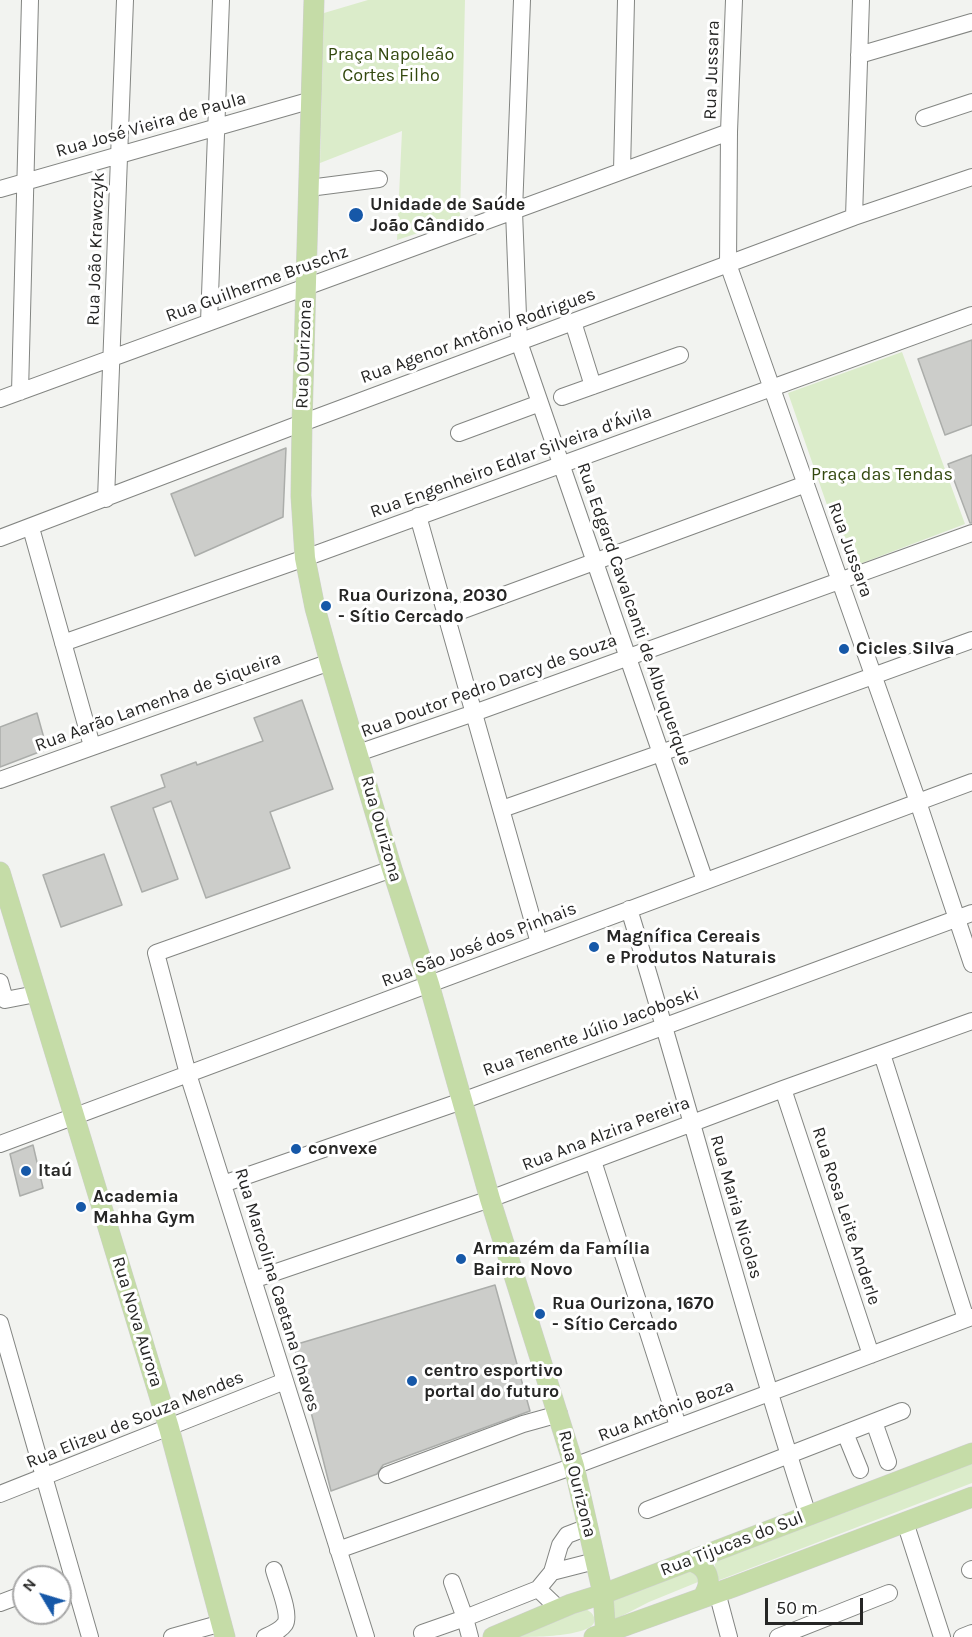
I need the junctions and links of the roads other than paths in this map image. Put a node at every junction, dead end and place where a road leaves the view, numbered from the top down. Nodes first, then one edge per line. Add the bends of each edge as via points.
1 (30, 0) edge
2 (126, 0) edge
3 (221, 0) edge
4 (522, 0) edge
5 (626, 0) edge
6 (734, 0) edge
7 (861, 0) edge
8 (317, 1) edge
9 (972, 22) edge
10 (859, 56) junction
11 (312, 99) junction
12 (972, 102) edge
13 (924, 118) dead end
14 (216, 127) junction
15 (729, 132) junction
16 (120, 155) junction
17 (622, 171) junction
18 (972, 177) edge
19 (379, 179) dead end
20 (26, 182) junction
21 (309, 188) junction
22 (0, 189) edge
23 (514, 211) junction
24 (854, 217) junction
25 (728, 264) junction
26 (306, 287) junction
27 (972, 315) edge
28 (209, 322) junction
29 (573, 322) junction
30 (519, 342) junction
31 (680, 355) dead end
32 (112, 358) junction
33 (593, 386) junction
34 (772, 388) junction
35 (20, 392) junction
36 (562, 397) dead end
37 (0, 399) edge
38 (540, 403) junction
39 (302, 423) junction
40 (459, 433) dead end
41 (561, 464) junction
42 (806, 484) junction
43 (106, 499) junction
44 (418, 516) junction
45 (31, 528) junction
46 (972, 533) edge
47 (0, 538) edge
48 (305, 558) junction
49 (595, 561) junction
50 (840, 580) junction
51 (447, 616) junction
52 (972, 640) edge
53 (63, 643) junction
54 (628, 657) junction
55 (330, 662) junction
56 (874, 676) junction
57 (474, 713) junction
58 (92, 746) junction
59 (358, 753) junction
60 (661, 753) junction
61 (0, 780) edge
62 (972, 782) edge
63 (918, 801) junction
64 (501, 809) junction
65 (392, 869) junction
66 (0, 872) edge
67 (705, 881) junction
68 (629, 909) junction
69 (964, 915) edge
70 (6, 918) edge
71 (539, 943) junction
72 (972, 964) edge
73 (0, 982) edge
74 (429, 984) junction
75 (36, 994) junction
76 (972, 1021) edge
77 (665, 1025) junction
78 (882, 1054) junction
79 (188, 1074) junction
80 (783, 1089) junction
81 (462, 1101) junction
82 (73, 1117) junction
83 (691, 1123) junction
84 (0, 1144) edge
85 (593, 1161) junction
86 (223, 1184) junction
87 (490, 1199) junction
88 (254, 1280) junction
89 (969, 1318) edge
90 (0, 1323) edge
91 (871, 1355) junction
92 (285, 1381) junction
93 (7, 1382) edge
94 (768, 1392) junction
95 (902, 1412) dead end
96 (559, 1413) junction
97 (874, 1422) junction
98 (678, 1426) junction
99 (169, 1428) junction
100 (845, 1433) junction
101 (972, 1453) edge
102 (788, 1455) junction
103 (888, 1462) dead end
104 (574, 1466) junction
105 (860, 1470) dead end
106 (387, 1475) dead end
107 (44, 1477) junction
108 (0, 1494) edge
109 (972, 1497) edge
110 (647, 1510) dead end
111 (807, 1515) junction
112 (905, 1522) junction
113 (588, 1527) junction
114 (338, 1550) junction
115 (595, 1561) junction
116 (689, 1561) junction
117 (63, 1565) edge
118 (273, 1570) dead end
119 (552, 1572) junction
120 (452, 1582) dead end
121 (538, 1589) junction
122 (72, 1593) edge
123 (889, 1593) dead end
124 (603, 1594) junction
125 (710, 1595) junction
126 (559, 1609) junction
127 (465, 1618) junction
128 (224, 1630) edge
129 (422, 1633) dead end
130 (972, 1633) edge
131 (183, 1636) edge
132 (602, 1636) edge
133 (90, 1637) edge
134 (265, 1637) edge
135 (366, 1637) edge
136 (470, 1637) edge
137 (492, 1637) edge
138 (729, 1637) edge
139 (778, 1637) edge
140 (942, 1637) edge
141 (962, 1637) edge

1 - 20 street
2 - 16 street, Rua João Krawczyk
3 - 14 street
4 - 23 street, Rua Edgard Cavalcanti de Albuquerque
5 - 17 street
6 - 15 street, Rua Jussara
7 - 10 street
8 - 11 main road, Rua Ourizona
9 - 10 street
10 - 24 street
11 - 14 street, Rua José Vieira de Paula
11 - 21 main road, Rua Ourizona
12 - 13 street
14 - 16 street, Rua José Vieira de Paula
14 - 28 street
15 - 17 street, Rua Guilherme Bruschz
15 - 25 street, Rua Jussara
16 - 20 street, Rua José Vieira de Paula
16 - 32 street, Rua João Krawczyk
17 - 23 street, Rua Guilherme Bruschz
18 - 24 street, Rua Agenor Antônio Rodrigues
19 - 21 street
20 - 22 street, Rua José Vieira de Paula
20 - 35 street
21 - 26 main road, Rua Ourizona
23 - 26 street, Rua Guilherme Bruschz
23 - 30 street, Rua Edgard Cavalcanti de Albuquerque
24 - 25 street, Rua Agenor Antônio Rodrigues
25 - 29 street, Rua Agenor Antônio Rodrigues
25 - 34 street, Rua Jussara
26 - 28 street, Rua Guilherme Bruschz
26 - 39 main road, Rua Ourizona
27 - 34 street, Rua Engenheiro Edlar Silveira d'Ávila
28 - 32 street, Rua Guilherme Bruschz
29 - 30 street, Rua Agenor Antônio Rodrigues
29 - 33 street
30 - 38 street, Rua Edgard Cavalcanti de Albuquerque
30 - 39 street, Rua Agenor Antônio Rodrigues
31 - 33 street
32 - 35 street, Rua Guilherme Bruschz
32 - 43 street, Rua João Krawczyk
33 - 36 street
34 - 41 street, Rua Engenheiro Edlar Silveira d'Ávila
34 - 42 street, Rua Jussara
35 - 37 street, Rua Guilherme Bruschz
38 - 40 street
38 - 41 street, Rua Edgard Cavalcanti de Albuquerque
39 - 43 street, Rua Agenor Antônio Rodrigues
39 - 48 main road, Rua Ourizona
41 - 44 street, Rua Engenheiro Edlar Silveira d'Ávila
41 - 49 street, Rua Edgard Cavalcanti de Albuquerque
42 - 49 street
42 - 50 street, Rua Jussara
43 - 45 street, Rua Agenor Antônio Rodrigues
44 - 48 street, Rua Engenheiro Edlar Silveira d'Ávila
44 - 51 street
45 - 47 street, Rua Agenor Antônio Rodrigues
45 - 53 street
46 - 50 street, Rua Doutor Pedro Darcy de Souza
48 - 53 street, Rua Engenheiro Edlar Silveira d'Ávila
48 - 55 main road, Rua Ourizona
49 - 51 street
49 - 54 street, Rua Edgard Cavalcanti de Albuquerque
50 - 54 street, Rua Doutor Pedro Darcy de Souza
50 - 56 street, Rua Jussara
51 - 57 street
52 - 56 street
53 - 58 street
54 - 57 street, Rua Doutor Pedro Darcy de Souza
54 - 60 street, Rua Edgard Cavalcanti de Albuquerque
55 - 58 street, Rua Aarão Lamenha de Siqueira
55 - 59 main road, Rua Ourizona
56 - 60 street
56 - 63 street, Rua Jussara
57 - 59 street, Rua Doutor Pedro Darcy de Souza
57 - 64 street
58 - 61 street, Rua Aarão Lamenha de Siqueira
59 - 65 main road, Rua Ourizona
60 - 64 street
60 - 67 street, Rua Edgard Cavalcanti de Albuquerque
62 - 63 street, Rua São José dos Pinhais
63 - 67 street, Rua São José dos Pinhais
63 - 69 street, Rua Jussara
64 - 71 street
65 - 74 main road, Rua Ourizona
65 - 79 street, Rua Marcolina Caetana Chaves via 156,953
66 - 70 main road, Rua Nova Aurora
67 - 68 street, Rua São José dos Pinhais
68 - 71 street, Rua São José dos Pinhais
68 - 77 street, Rua Maria Nicolas
69 - 72 street, Rua Jussara
69 - 77 street, Rua Tenente Júlio Jacoboski
70 - 75 main road, Rua Nova Aurora
71 - 74 street, Rua São José dos Pinhais
73 - 75 street via 6,1000
74 - 79 street, Rua São José dos Pinhais
74 - 81 main road, Rua Ourizona
75 - 82 main road, Rua Nova Aurora
76 - 78 street, Rua Ana Alzira Pereira
77 - 81 street, Rua Tenente Júlio Jacoboski
77 - 83 street, Rua Maria Nicolas
78 - 80 street, Rua Ana Alzira Pereira
78 - 89 street
79 - 82 street, Rua São José dos Pinhais
79 - 86 street, Rua Marcolina Caetana Chaves
80 - 83 street, Rua Ana Alzira Pereira
80 - 91 street, Rua Rosa Leite Anderle
81 - 86 street, Rua Tenente Júlio Jacoboski
81 - 87 main road, Rua Ourizona
82 - 84 street, Rua São José dos Pinhais
82 - 99 main road, Rua Nova Aurora
83 - 85 street, Rua Ana Alzira Pereira
83 - 94 street, Rua Maria Nicolas
85 - 87 street, Rua Ana Alzira Pereira
85 - 98 street
86 - 88 street, Rua Marcolina Caetana Chaves
87 - 88 street, Rua Ana Alzira Pereira
87 - 96 main road, Rua Ourizona
88 - 92 street, Rua Marcolina Caetana Chaves
89 - 91 street, Rua Antônio Boza
90 - 93 street
91 - 94 street, Rua Antônio Boza
92 - 99 street, Rua Elizeu de Souza Mendes
92 - 114 street, Rua Marcolina Caetana Chaves
93 - 107 street
94 - 98 street, Rua Antônio Boza
94 - 102 street, Rua Maria Nicolas
95 - 97 street
96 - 104 main road, Rua Ourizona
96 - 106 street
97 - 100 street
97 - 103 street
98 - 104 street, Rua Antônio Boza
99 - 107 street, Rua Elizeu de Souza Mendes
99 - 128 main road, Rua Nova Aurora
100 - 102 street
100 - 105 street
101 - 111 main road, Rua Tijucas do Sul
102 - 110 street
102 - 111 street, Rua Maria Nicolas
104 - 113 main road, Rua Ourizona
104 - 114 street, Rua Antônio Boza
107 - 108 street, Rua Elizeu de Souza Mendes
107 - 117 street
109 - 112 main road
111 - 116 main road, Rua Tijucas do Sul
112 - 125 main road
112 - 140 street
113 - 115 main road, Rua Ourizona
113 - 119 street via 567,1535
114 - 135 street, Rua Marcolina Caetana Chaves
115 - 119 street
115 - 124 main road, Rua Ourizona
116 - 124 main road, Rua Tijucas do Sul
116 - 125 main road via 708,1574
118 - 134 street via 288,1617 278,1631
119 - 121 street
120 - 127 street
121 - 126 street
121 - 127 street
122 - 133 street
123 - 139 street
124 - 126 main road, Rua Tijucas do Sul
124 - 132 main road, Rua Ourizona
125 - 132 main road
125 - 138 street
126 - 137 main road, Rua Tijucas do Sul
127 - 129 street
127 - 136 street
128 - 131 street
130 - 141 street

